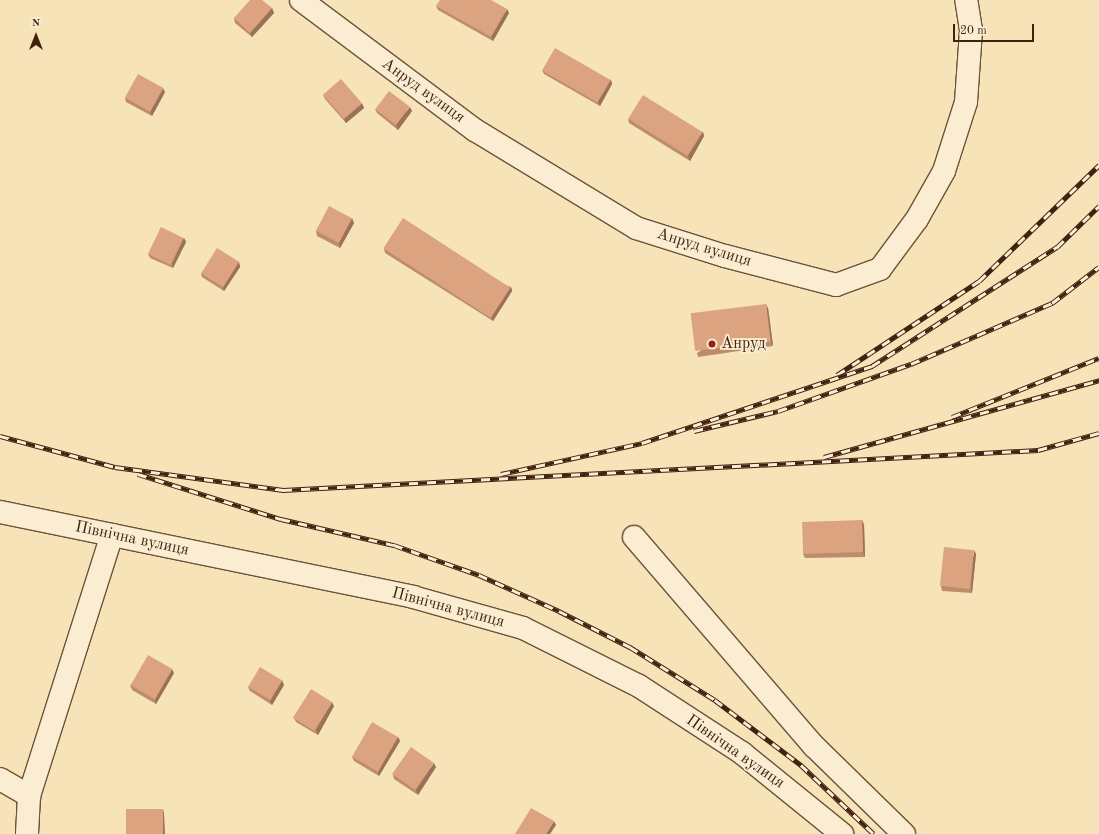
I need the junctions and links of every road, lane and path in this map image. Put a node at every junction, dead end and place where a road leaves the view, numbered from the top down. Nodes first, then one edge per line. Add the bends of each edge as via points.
1 (302, 0) edge
2 (966, 0) edge
3 (0, 512) edge
4 (112, 534) junction
5 (634, 537) dead end
6 (0, 779) edge
7 (29, 796) junction
8 (28, 834) edge
9 (842, 834) edge
10 (904, 834) edge

1 - 2 street, Анруд вулиця via 475,130 636,228 725,256 836,285 880,269 917,219 944,171 966,102 971,30
3 - 4 street, Північна вулиця
4 - 7 street
4 - 9 street, Північна вулиця via 414,597 523,628 638,686 742,753
5 - 10 street via 814,746
6 - 7 street
7 - 8 street

